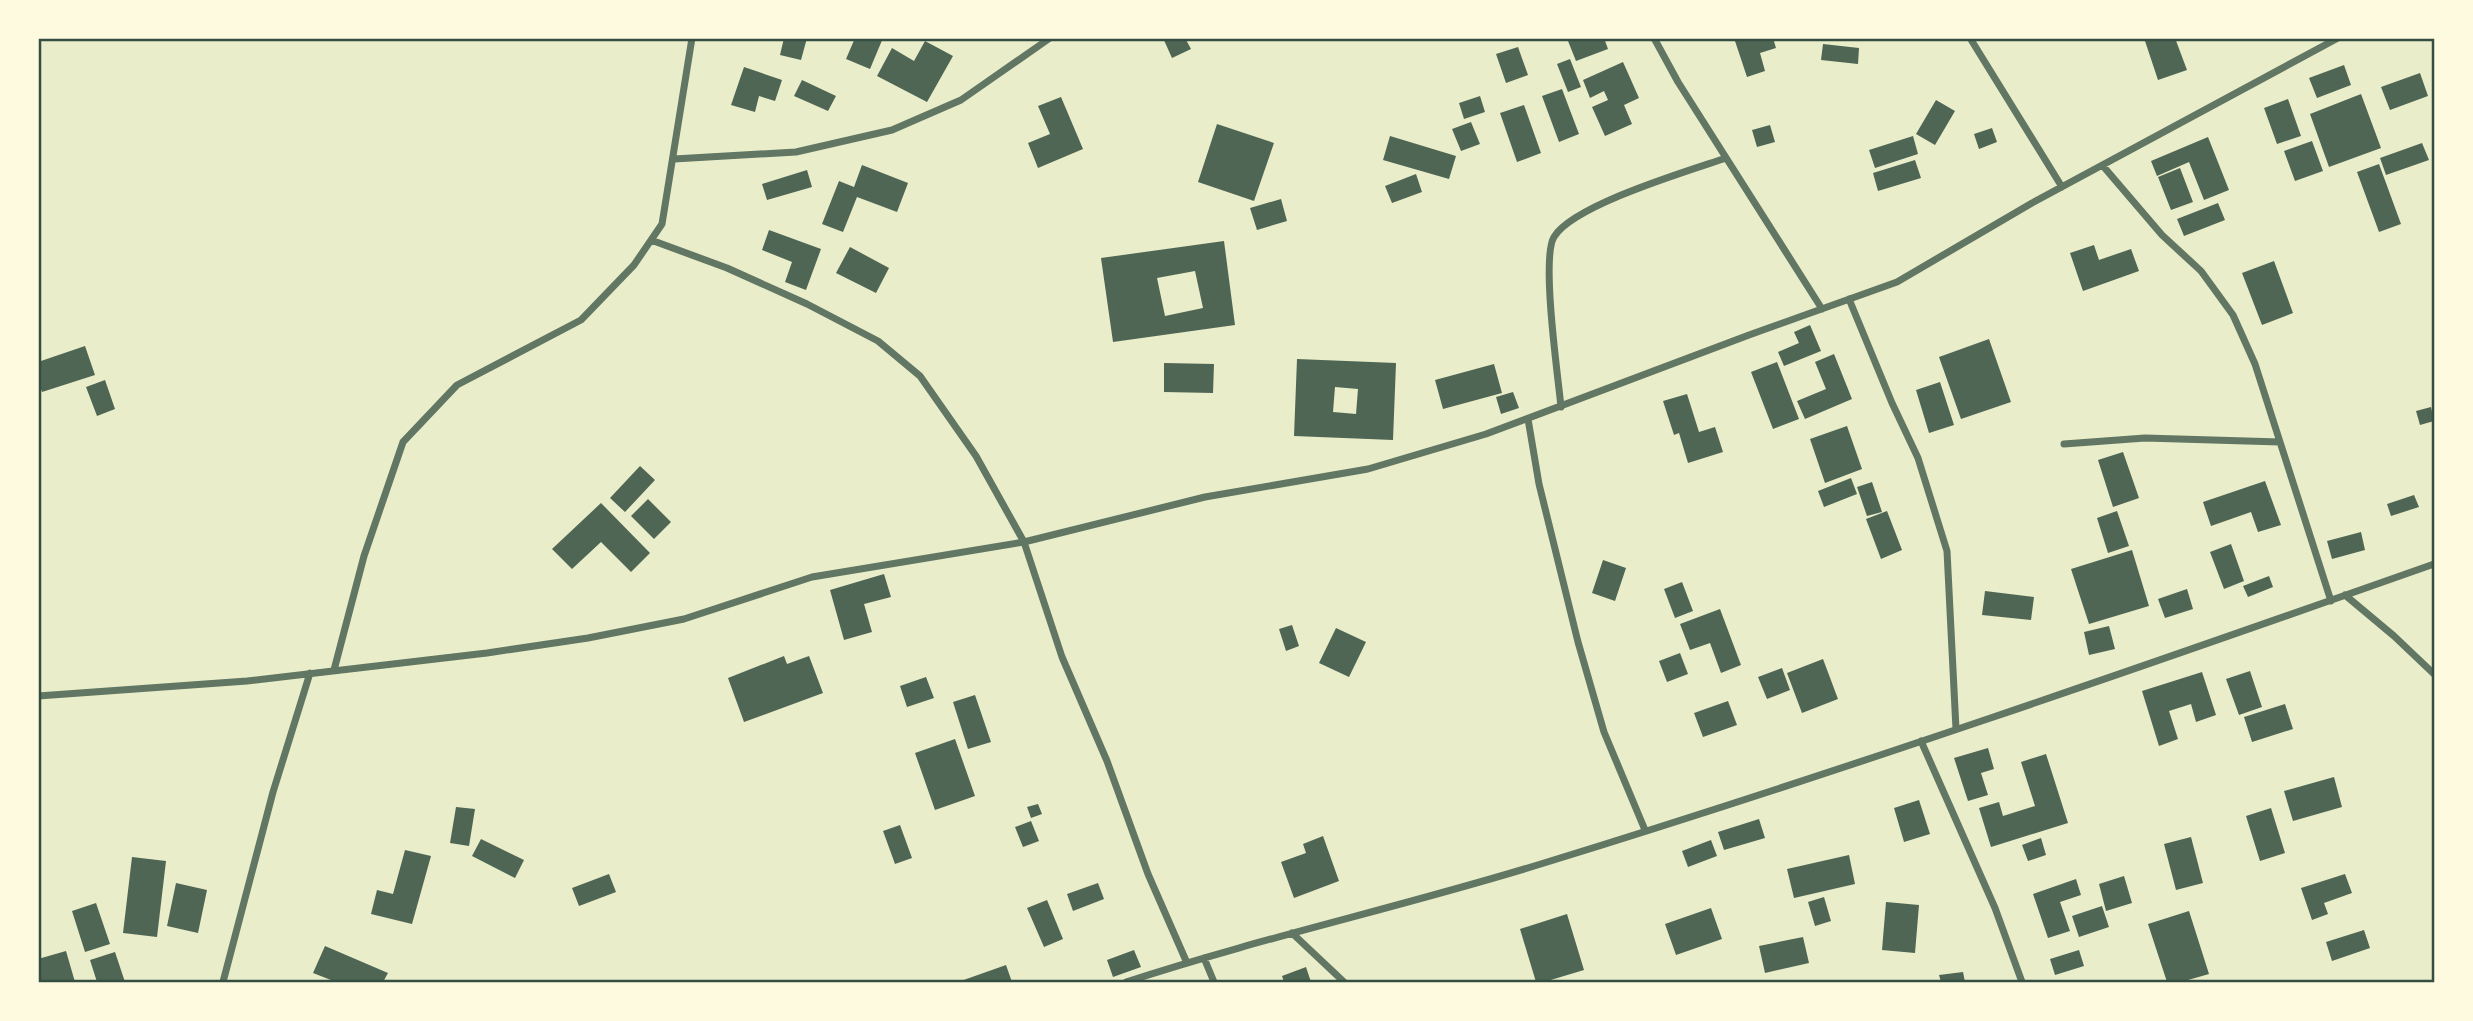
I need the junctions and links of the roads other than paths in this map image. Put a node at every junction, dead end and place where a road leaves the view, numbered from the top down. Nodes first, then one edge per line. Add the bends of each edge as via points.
1 (692, 38) edge
2 (1050, 38) edge
3 (1654, 38) edge
4 (1970, 38) edge
5 (2338, 38) edge
6 (1726, 158) junction
7 (674, 159) junction
8 (2103, 166) junction
9 (2062, 187) junction
10 (651, 240) junction
11 (1849, 299) junction
12 (1822, 309) junction
13 (1561, 407) junction
14 (1528, 419) junction
15 (2280, 442) junction
16 (2064, 444) dead end
17 (1024, 542) junction
18 (2434, 564) edge
19 (2345, 596) junction
20 (2331, 601) junction
21 (334, 670) junction
22 (310, 673) junction
23 (2434, 674) edge
24 (38, 696) edge
25 (1955, 729) junction
26 (1921, 741) junction
27 (1645, 830) junction
28 (1292, 933) junction
29 (1204, 958) junction
30 (1187, 963) junction
31 (223, 982) edge
32 (1126, 982) edge
33 (1214, 982) edge
34 (1344, 982) edge
35 (2022, 982) edge

1 - 7 street
2 - 7 street via 961,100 892,130 796,152
3 - 6 street
4 - 9 street
5 - 8 street
6 - 12 street
6 - 13 street via 1620,195 1566,223 1552,239 1549,271
7 - 10 street via 662,224
8 - 9 street
8 - 15 street via 2161,235 2201,271 2233,314
9 - 11 street via 1897,282
10 - 17 street via 738,273 877,341 920,376 976,456
10 - 21 street via 634,265 580,320 457,385 403,442 364,556
11 - 12 street
11 - 25 street via 1918,458 1947,551
12 - 13 street
13 - 14 street
14 - 17 street via 1368,469 1205,497
14 - 27 street via 1578,642 1604,732
15 - 16 street via 2145,438
15 - 20 street
17 - 21 street via 812,577 684,619 589,638
17 - 30 street via 1062,657
18 - 19 street
19 - 20 street
19 - 23 street
20 - 25 street
21 - 22 street
22 - 24 street
22 - 31 street
25 - 26 street
26 - 27 street
26 - 35 street via 1995,908
27 - 28 street via 1542,864
28 - 29 street
28 - 34 street
29 - 30 street
29 - 33 street
30 - 32 street

